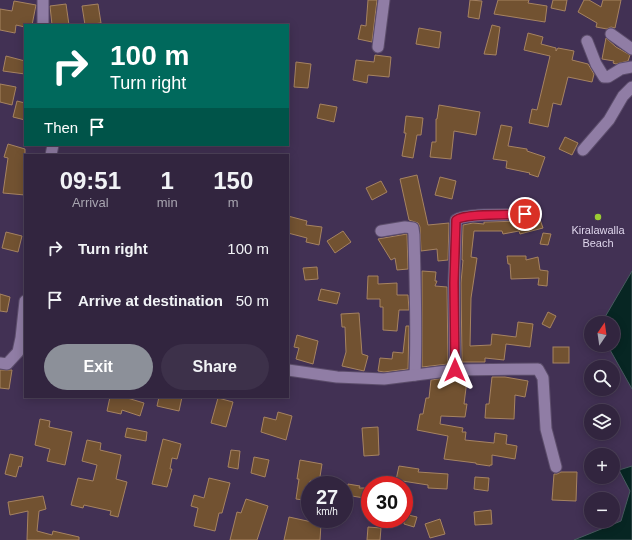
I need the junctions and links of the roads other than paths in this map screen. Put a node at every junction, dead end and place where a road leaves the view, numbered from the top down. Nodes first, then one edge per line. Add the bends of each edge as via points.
1 (43, 0) edge
2 (384, 0) edge
3 (43, 24) edge
4 (611, 34) dead end
5 (587, 41) dead end
6 (378, 47) dead end
7 (632, 49) edge
8 (632, 67) edge
9 (632, 87) edge
10 (583, 150) dead end
11 (525, 214) dead end
12 (381, 231) dead end
13 (24, 320) edge
14 (23, 338) edge
15 (0, 362) edge
16 (289, 370) edge
17 (455, 370) junction
18 (415, 375) junction
19 (556, 467) dead end

1 - 3 street
2 - 6 street
4 - 7 street
5 - 8 street via 604,77
9 - 10 street via 623,96 609,120
11 - 17 street via 478,216 456,220
12 - 18 street via 413,228
13 - 14 street
14 - 15 street via 18,352 7,364
16 - 18 street via 337,377 384,379
17 - 18 street
17 - 19 street via 538,369 543,378 546,429

